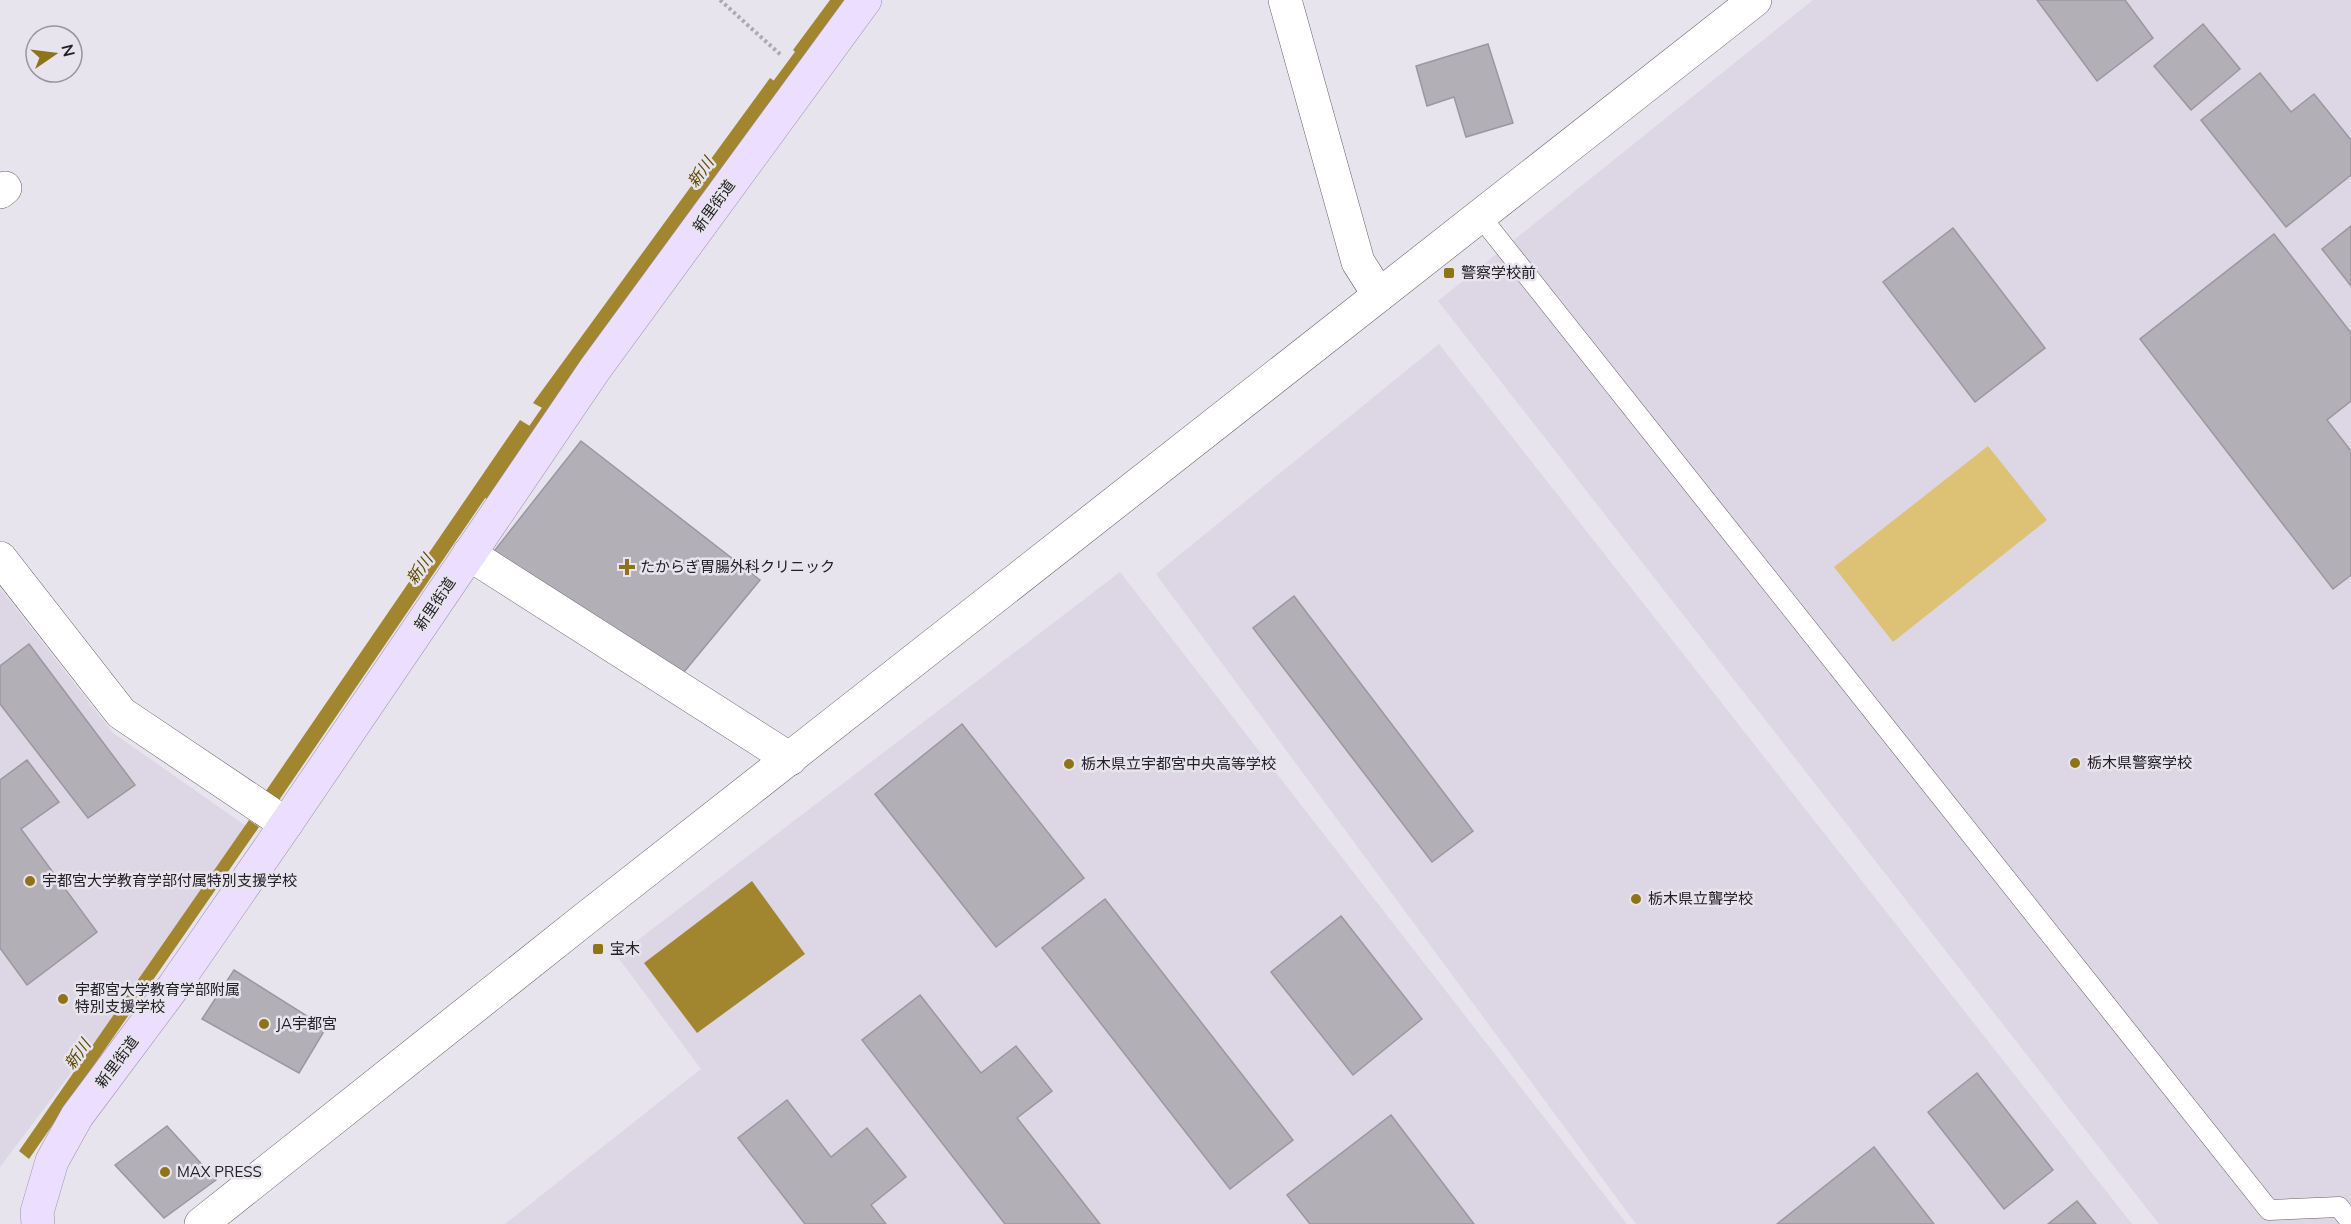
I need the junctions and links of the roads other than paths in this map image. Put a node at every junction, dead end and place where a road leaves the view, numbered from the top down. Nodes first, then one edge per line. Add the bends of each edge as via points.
1 (865, 0) edge
2 (1285, 0) edge
3 (1755, 0) edge
4 (1480, 216) junction
5 (1379, 295) junction
6 (469, 554) junction
7 (0, 558) edge
8 (790, 759) junction
9 (283, 822) junction
10 (2351, 1222) edge
11 (38, 1224) edge
12 (201, 1224) edge

1 - 6 main road, 新里街道 via 595,369
2 - 5 street via 1358,262
3 - 4 street
4 - 5 street
4 - 10 lane via 2270,1210 2339,1207
5 - 8 street
6 - 8 street
6 - 9 main road, 新里街道
7 - 9 street via 121,713
8 - 12 street
9 - 11 main road, 新里街道 via 174,986 77,1116 52,1161 37,1212

